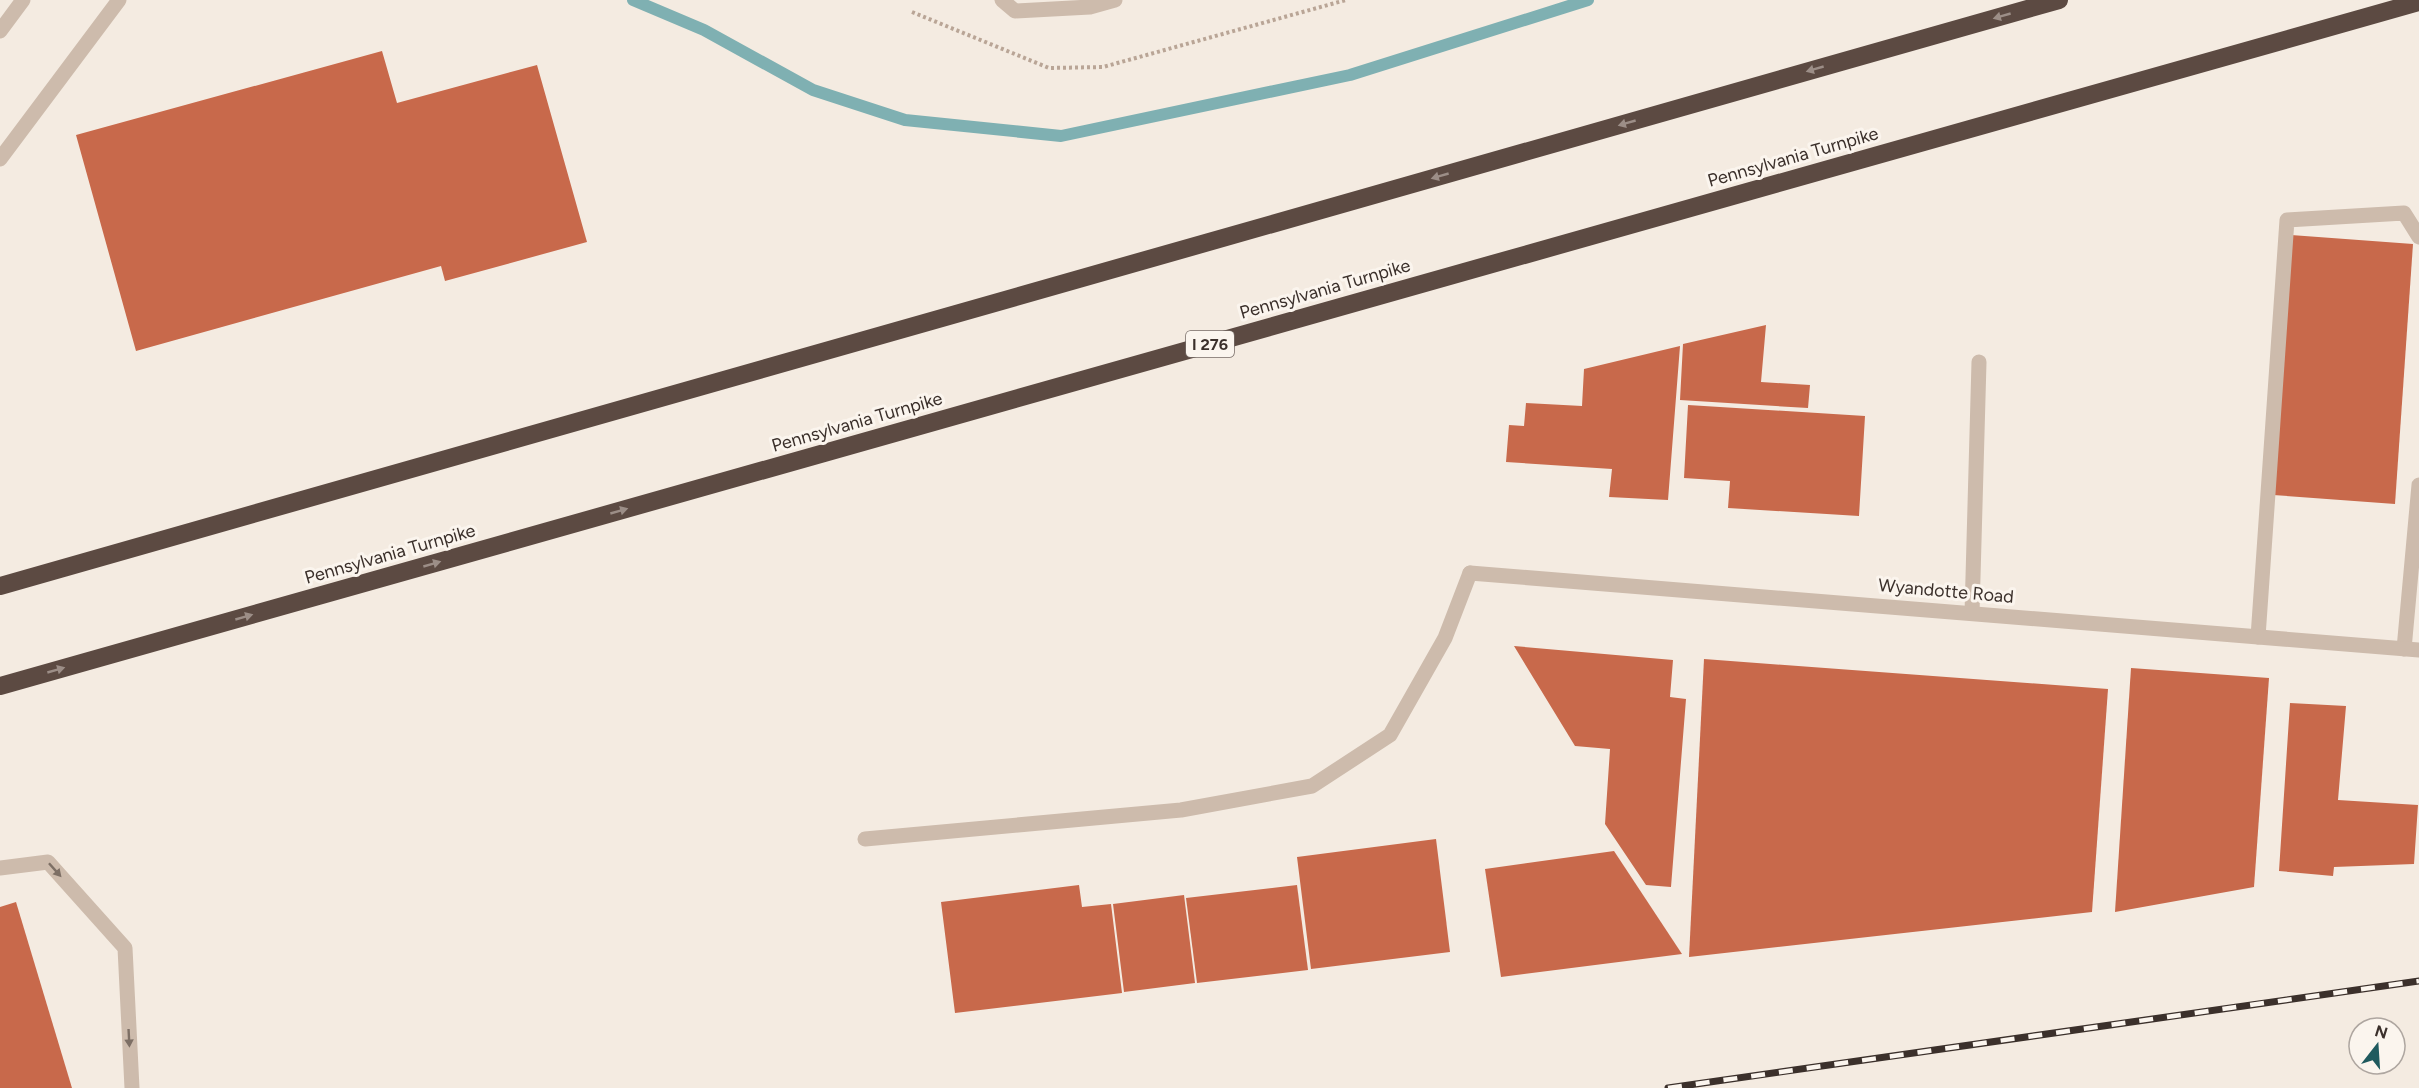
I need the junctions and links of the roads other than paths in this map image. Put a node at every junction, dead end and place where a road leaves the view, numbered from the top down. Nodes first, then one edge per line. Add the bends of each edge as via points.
1 (23, 0) edge
2 (118, 0) edge
3 (1002, 0) edge
4 (1115, 0) edge
5 (2058, 0) edge
6 (2419, 2) edge
7 (0, 31) edge
8 (0, 159) edge
9 (2419, 237) edge
10 (1979, 362) dead end
11 (2419, 486) edge
12 (0, 586) edge
13 (1972, 613) junction
14 (2258, 637) junction
15 (2411, 649) edge
16 (0, 686) edge
17 (865, 839) dead end
18 (0, 868) edge
19 (132, 1088) edge

1 - 7 street
2 - 8 street
3 - 4 street via 1015,11 1090,7
5 -> 12 highway
16 -> 6 highway, Pennsylvania Turnpike / I 276
9 - 14 street via 2404,213 2286,220
10 - 13 street
11 - 15 street
13 - 14 street, Wyandotte Road
13 - 17 street, Wyandotte Road via 1470,573 1445,638 1390,735 1312,786 1181,810
14 - 15 street, Wyandotte Road
18 -> 19 street via 48,862 125,948

